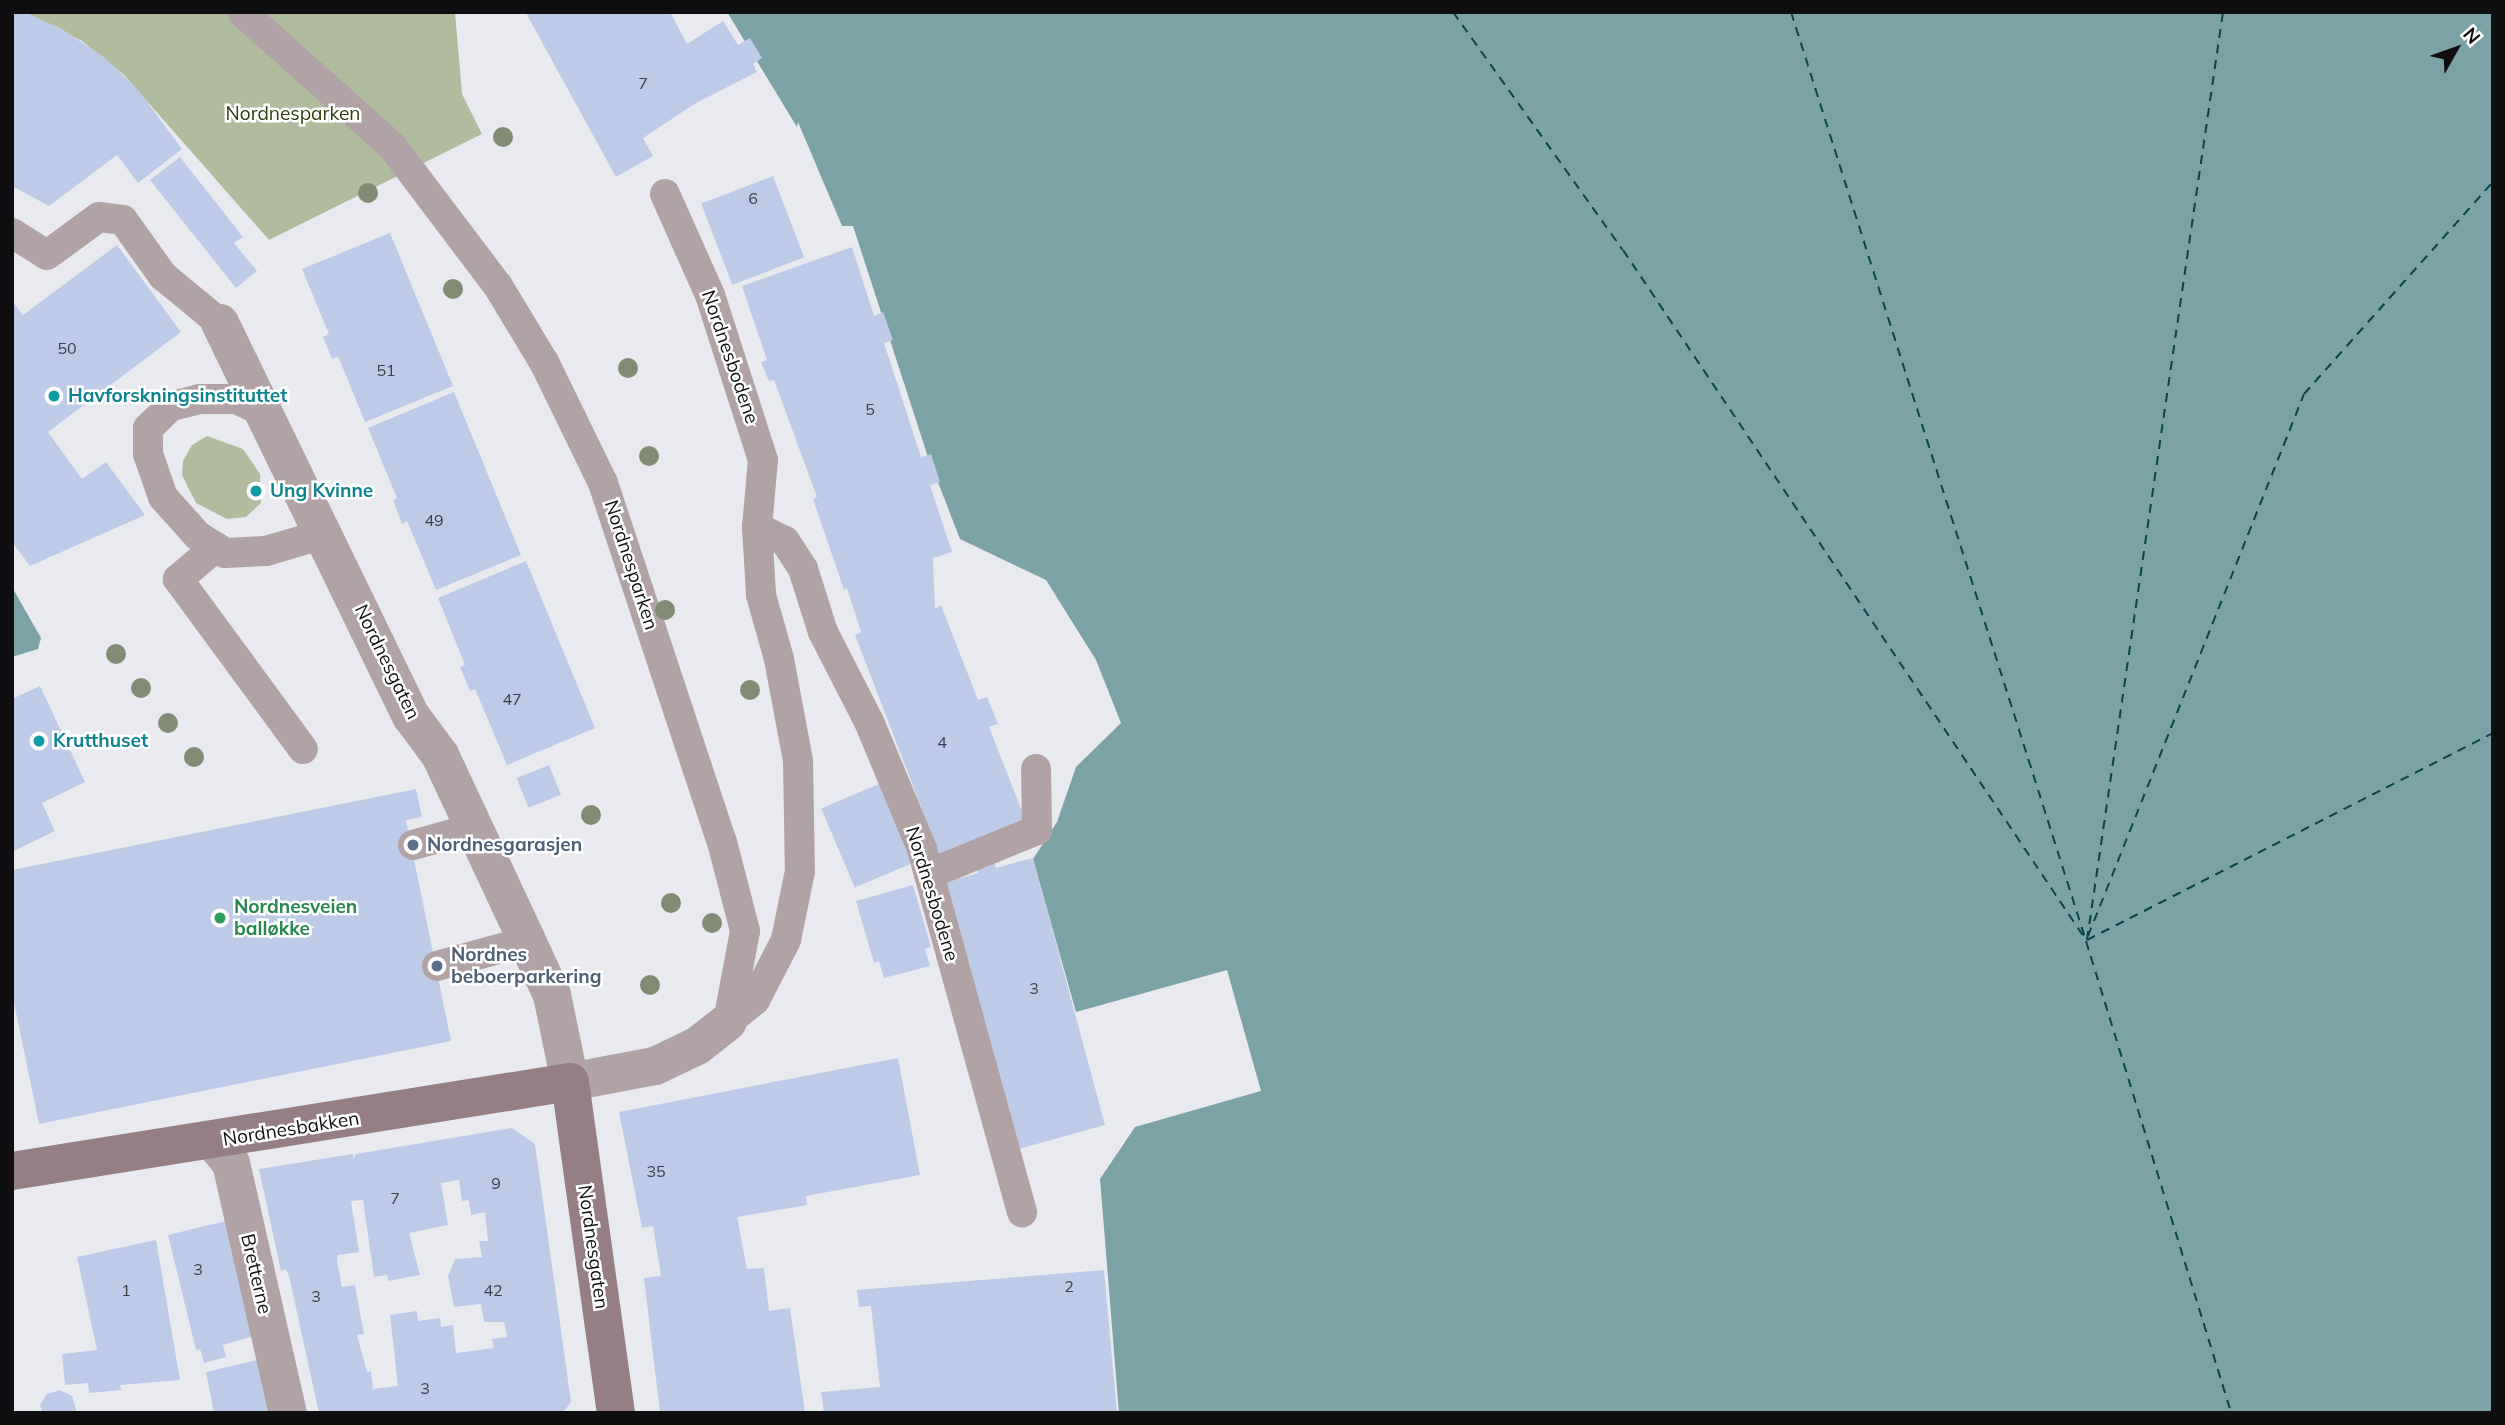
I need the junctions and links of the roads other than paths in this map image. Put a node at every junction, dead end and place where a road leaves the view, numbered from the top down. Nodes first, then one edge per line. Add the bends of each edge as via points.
1 (242, 12) edge
2 (665, 194) dead end
3 (12, 233) edge
4 (220, 323) joint
5 (264, 412) junction
6 (757, 527) junction
7 (324, 534) junction
8 (216, 547) junction
9 (303, 749) dead end
10 (1036, 769) dead end
11 (474, 828) junction
12 (413, 845) dead end
13 (929, 874) junction
14 (527, 941) junction
15 (437, 966) dead end
16 (728, 1023) junction
17 (570, 1082) junction
18 (213, 1142) junction
19 (12, 1171) edge
20 (1022, 1212) dead end
21 (288, 1413) edge
22 (616, 1413) edge

1 - 16 lane, Nordnesparken via 316,75 400,157 498,286 545,364 603,482 722,842 745,931
2 - 6 lane, Nordnesbodene via 710,295 755,429 763,460
3 - 4 lane via 47,255 99,217 123,220 163,276
4 - 5 street, Nordnesgaten
5 - 7 street, Nordnesgaten
5 - 8 lane via 236,399 200,399 171,406 148,428 148,454 163,497 198,536
6 - 13 lane, Nordnesbodene via 785,541 803,569 824,632 870,724
6 - 16 lane, Nordnesbodene via 761,595 779,659 798,761 800,871 786,940 755,1000
7 - 8 lane via 266,551 225,553
7 - 11 street, Nordnesgaten via 411,716 440,755
8 - 9 lane via 178,579
10 - 13 lane via 1037,830
11 - 12 lane
11 - 14 street, Nordnesgaten
13 - 20 lane, Nordnesbodene
14 - 15 lane
14 - 17 street, Nordnesgaten via 552,995
16 - 17 street via 697,1046 655,1066
17 - 18 main road, Nordnesbakken
17 - 22 main road, Nordnesgaten
18 - 19 main road, Nordnesbakken
18 - 21 street, Bretterne via 231,1163

